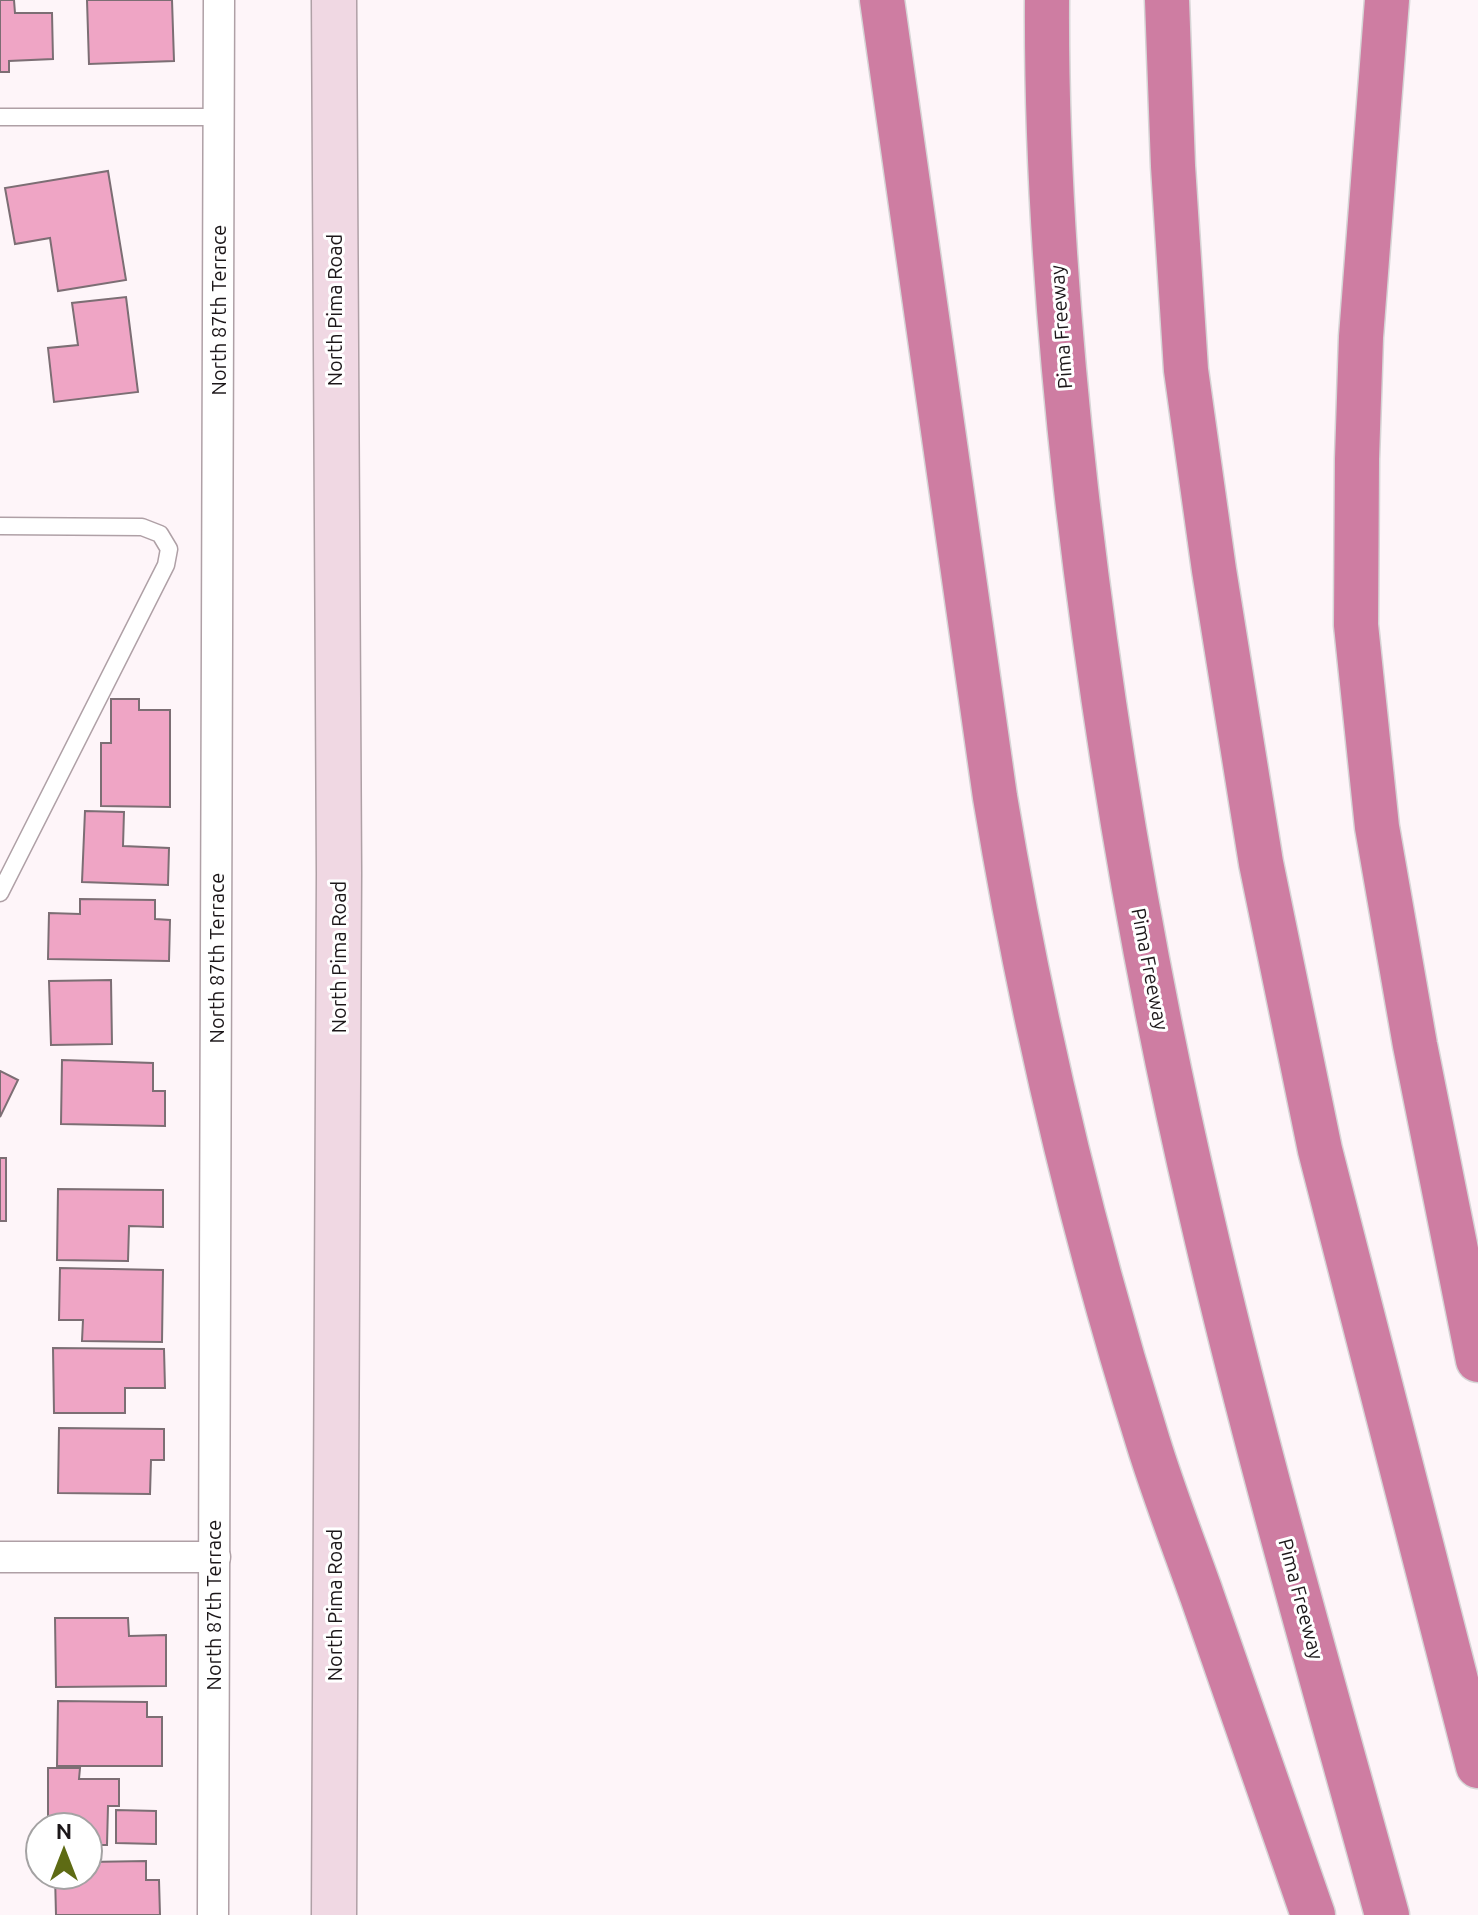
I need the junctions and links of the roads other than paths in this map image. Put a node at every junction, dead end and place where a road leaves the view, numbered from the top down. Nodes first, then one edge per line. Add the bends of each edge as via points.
1 (219, 0) edge
2 (334, 0) edge
3 (882, 0) edge
4 (1047, 0) edge
5 (1167, 0) edge
6 (1387, 0) edge
7 (0, 117) edge
8 (220, 117) junction
9 (0, 526) edge
10 (0, 893) edge
11 (1478, 1360) edge
12 (0, 1557) edge
13 (215, 1557) junction
14 (1478, 1766) edge
15 (213, 1915) edge
16 (334, 1915) edge
17 (1313, 1915) edge
18 (1387, 1915) edge

1 - 8 street, North 87th Terrace
2 - 16 main road, North Pima Road via 339,873
3 - 17 highway via 995,797 1038,1021 1077,1192 1145,1433
4 - 18 highway, Pima Freeway via 1063,366 1107,735 1201,1216
5 - 14 highway via 1186,370 1261,863 1320,1150
6 - 11 highway via 1361,337 1356,625 1381,854
7 - 8 lane
8 - 13 street, North 87th Terrace
9 - 10 lane via 142,527 160,534 169,549 166,565
12 - 13 street
13 - 15 street, North 87th Terrace

